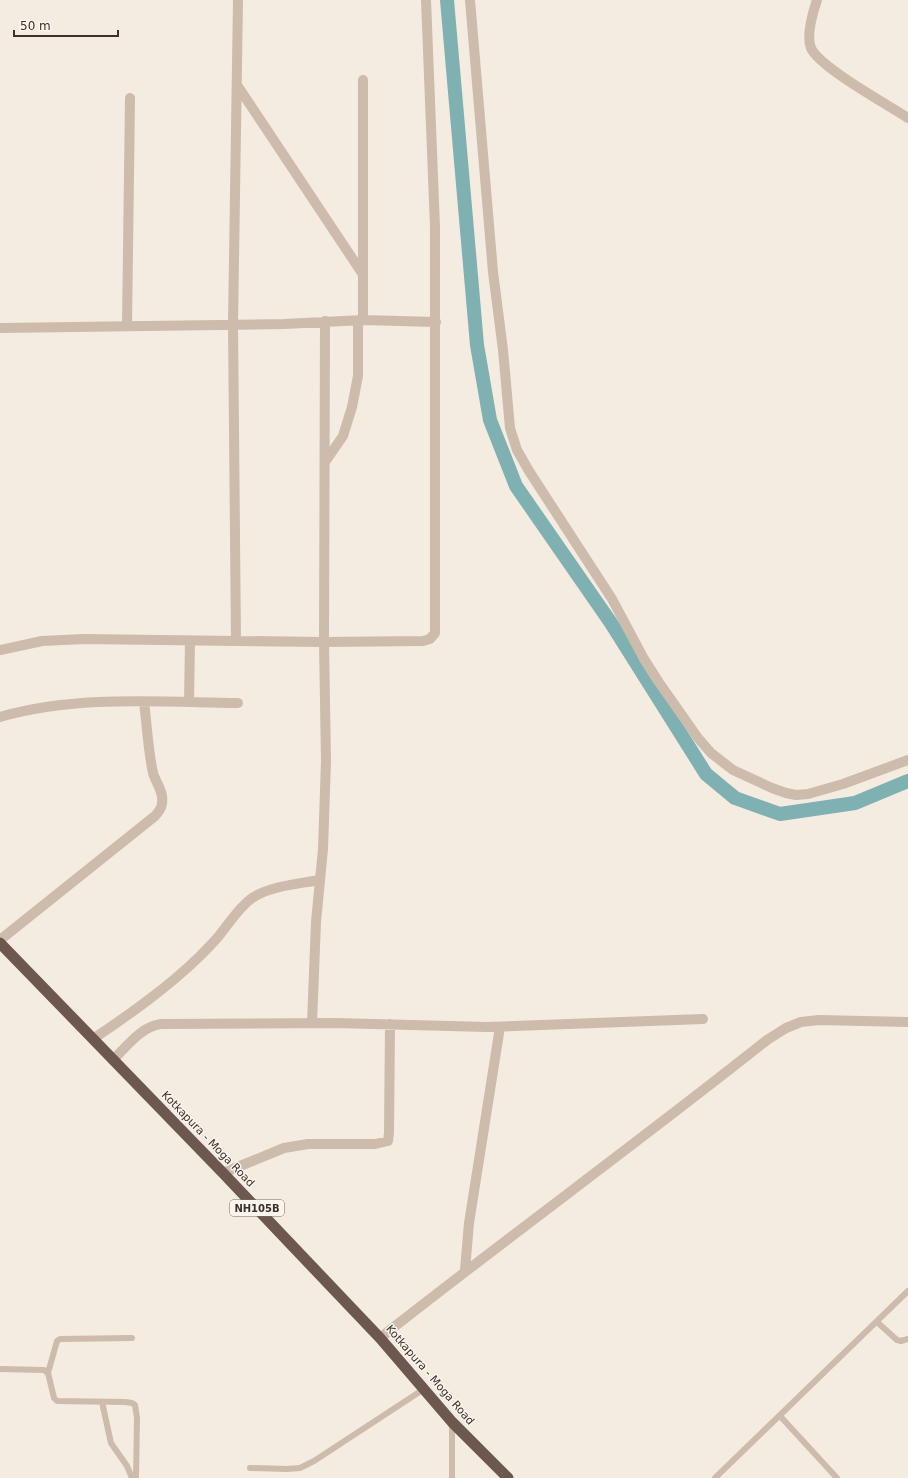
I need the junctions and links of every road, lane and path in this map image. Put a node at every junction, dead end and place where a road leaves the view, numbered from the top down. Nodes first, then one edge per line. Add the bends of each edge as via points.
1 (238, 0) edge
2 (426, 0) edge
3 (470, 0) edge
4 (817, 0) edge
5 (363, 80) dead end
6 (237, 85) junction
7 (130, 98) dead end
8 (908, 118) edge
9 (362, 273) junction
10 (360, 320) junction
11 (325, 321) junction
12 (436, 322) junction
13 (233, 325) junction
14 (127, 326) junction
15 (0, 328) edge
16 (325, 462) junction
17 (190, 640) junction
18 (236, 641) junction
19 (324, 642) junction
20 (0, 650) edge
21 (144, 702) junction
22 (189, 702) junction
23 (238, 703) dead end
24 (0, 717) edge
25 (908, 760) edge
26 (319, 880) junction
27 (0, 942) edge
28 (702, 1019) dead end
29 (908, 1022) edge
30 (312, 1023) junction
31 (390, 1024) junction
32 (500, 1027) junction
33 (93, 1038) junction
34 (113, 1060) junction
35 (223, 1173) junction
36 (465, 1270) junction
37 (908, 1291) edge
38 (877, 1322) junction
39 (132, 1338) dead end
40 (380, 1338) junction
41 (908, 1339) edge
42 (0, 1369) edge
43 (48, 1373) junction
44 (424, 1389) junction
45 (102, 1402) junction
46 (780, 1416) junction
47 (452, 1422) junction
48 (250, 1468) dead end
49 (132, 1478) edge
50 (136, 1478) edge
51 (452, 1478) edge
52 (508, 1478) edge
53 (715, 1478) edge
54 (837, 1478) edge

1 - 6 street
2 - 12 street via 436,227
3 - 25 street via 493,272 510,428 517,450 529,471 612,599 658,681 698,738 733,770 786,793 808,794 844,784
4 - 8 street via 812,15 810,36 811,48 819,59 838,74
5 - 9 street
6 - 9 street
6 - 13 street
7 - 14 street
9 - 10 street
10 - 11 street
10 - 12 street
10 - 16 street via 358,376 352,407 343,436
11 - 13 street
11 - 16 street
12 - 19 street via 435,633 430,639 423,641
13 - 14 street
13 - 18 street
14 - 15 street
16 - 19 street
17 - 18 street
17 - 20 street via 42,641
17 - 22 street
18 - 19 street
19 - 26 street via 326,761 323,849
21 - 22 street
21 - 24 street via 42,707
21 - 27 street via 149,751 162,794 161,809
22 - 23 street
26 - 30 street
26 - 33 street via 276,889 252,898 199,957 135,1010
27 - 33 highway, Kotkapura - Moga Road / NH105B
28 - 32 street
29 - 36 street via 819,1020 802,1022 786,1028
30 - 31 street
30 - 34 street via 154,1025 146,1028
31 - 32 street
31 - 35 street via 388,1141 375,1144 308,1144 284,1148
32 - 36 street via 469,1223
33 - 34 highway, Kotkapura - Moga Road / NH105B
34 - 35 highway, Kotkapura - Moga Road / NH105B
35 - 40 highway, Kotkapura - Moga Road / NH105B
36 - 40 street
37 - 38 lane
38 - 41 lane via 897,1340
38 - 46 lane
39 - 43 lane via 60,1339 57,1341
40 - 44 highway, Kotkapura - Moga Road / NH105B
42 - 43 lane via 44,1370
43 - 45 lane via 57,1401
44 - 47 highway, Kotkapura - Moga Road / NH105B
44 - 48 lane via 300,1468
45 - 49 lane via 111,1443
45 - 50 lane via 125,1402 135,1405
46 - 53 lane
46 - 54 lane
47 - 51 lane
47 - 52 highway, Kotkapura - Moga Road / NH105B

